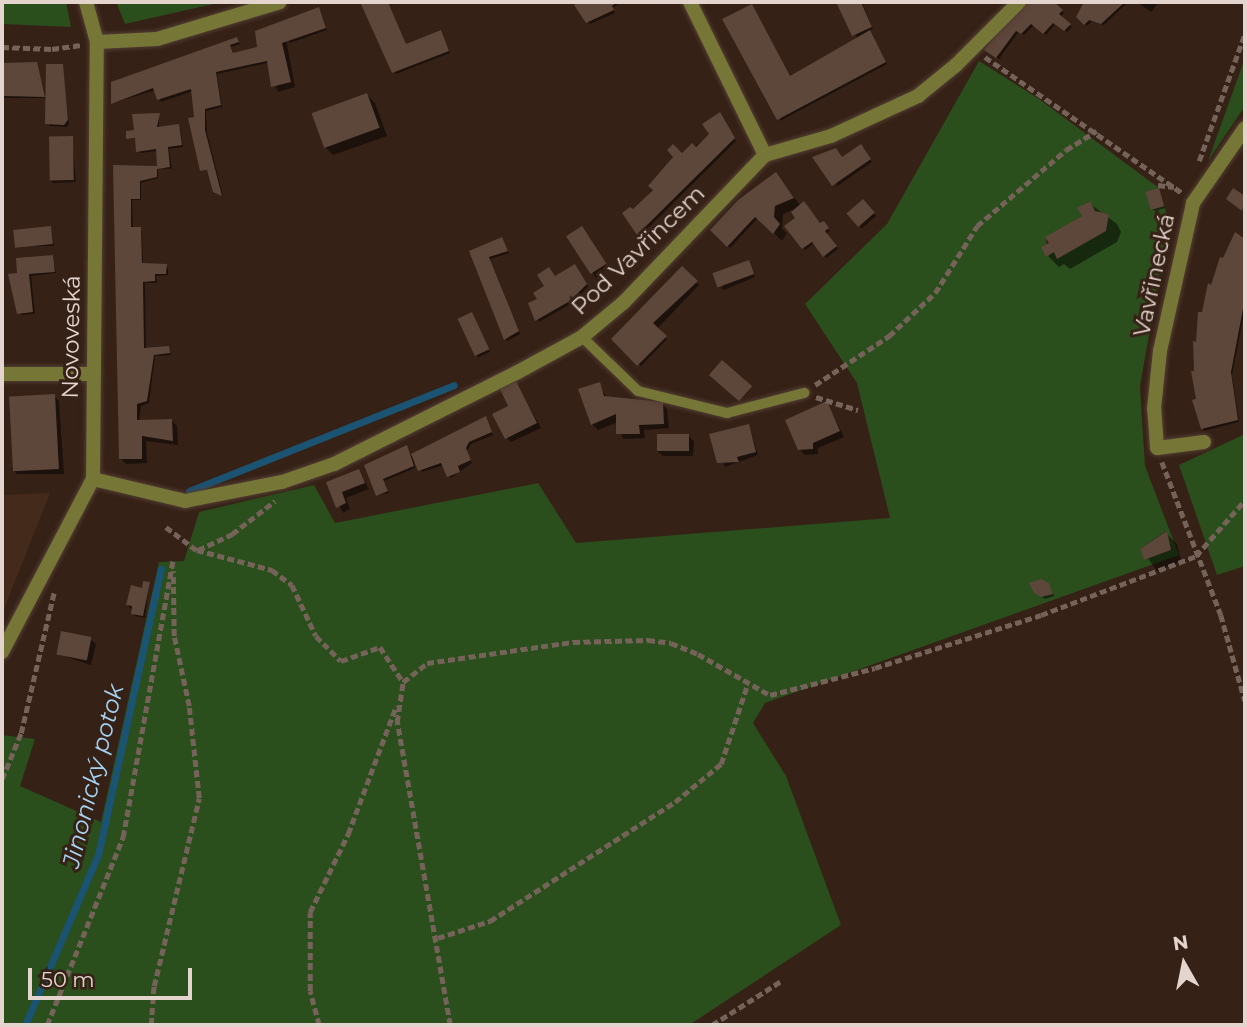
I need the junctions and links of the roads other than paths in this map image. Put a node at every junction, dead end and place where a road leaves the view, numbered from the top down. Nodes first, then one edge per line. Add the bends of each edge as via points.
1 (86, 2) edge
2 (280, 2) edge
3 (690, 2) edge
4 (1019, 2) edge
5 (97, 42) junction
6 (1245, 128) edge
7 (765, 155) junction
8 (582, 337) junction
9 (2, 374) edge
10 (94, 374) junction
11 (804, 393) road end
12 (1204, 442) dead end
13 (93, 479) junction
14 (2, 652) edge

1 - 5 street, Novoveská
2 - 5 street via 157,39
3 - 7 street
4 - 7 street, Pod Vavřincem via 918,96 880,116
5 - 10 street, Novoveská
6 - 12 street, Vavřinecká via 1193,203 1160,351 1154,410 1157,449
7 - 8 street, Pod Vavřincem via 624,302
8 - 11 lane via 638,391 727,413
8 - 13 street, Pod Vavřincem via 334,464 282,482 185,501
9 - 10 street
10 - 13 street, Novoveská
13 - 14 street, Novoveská

